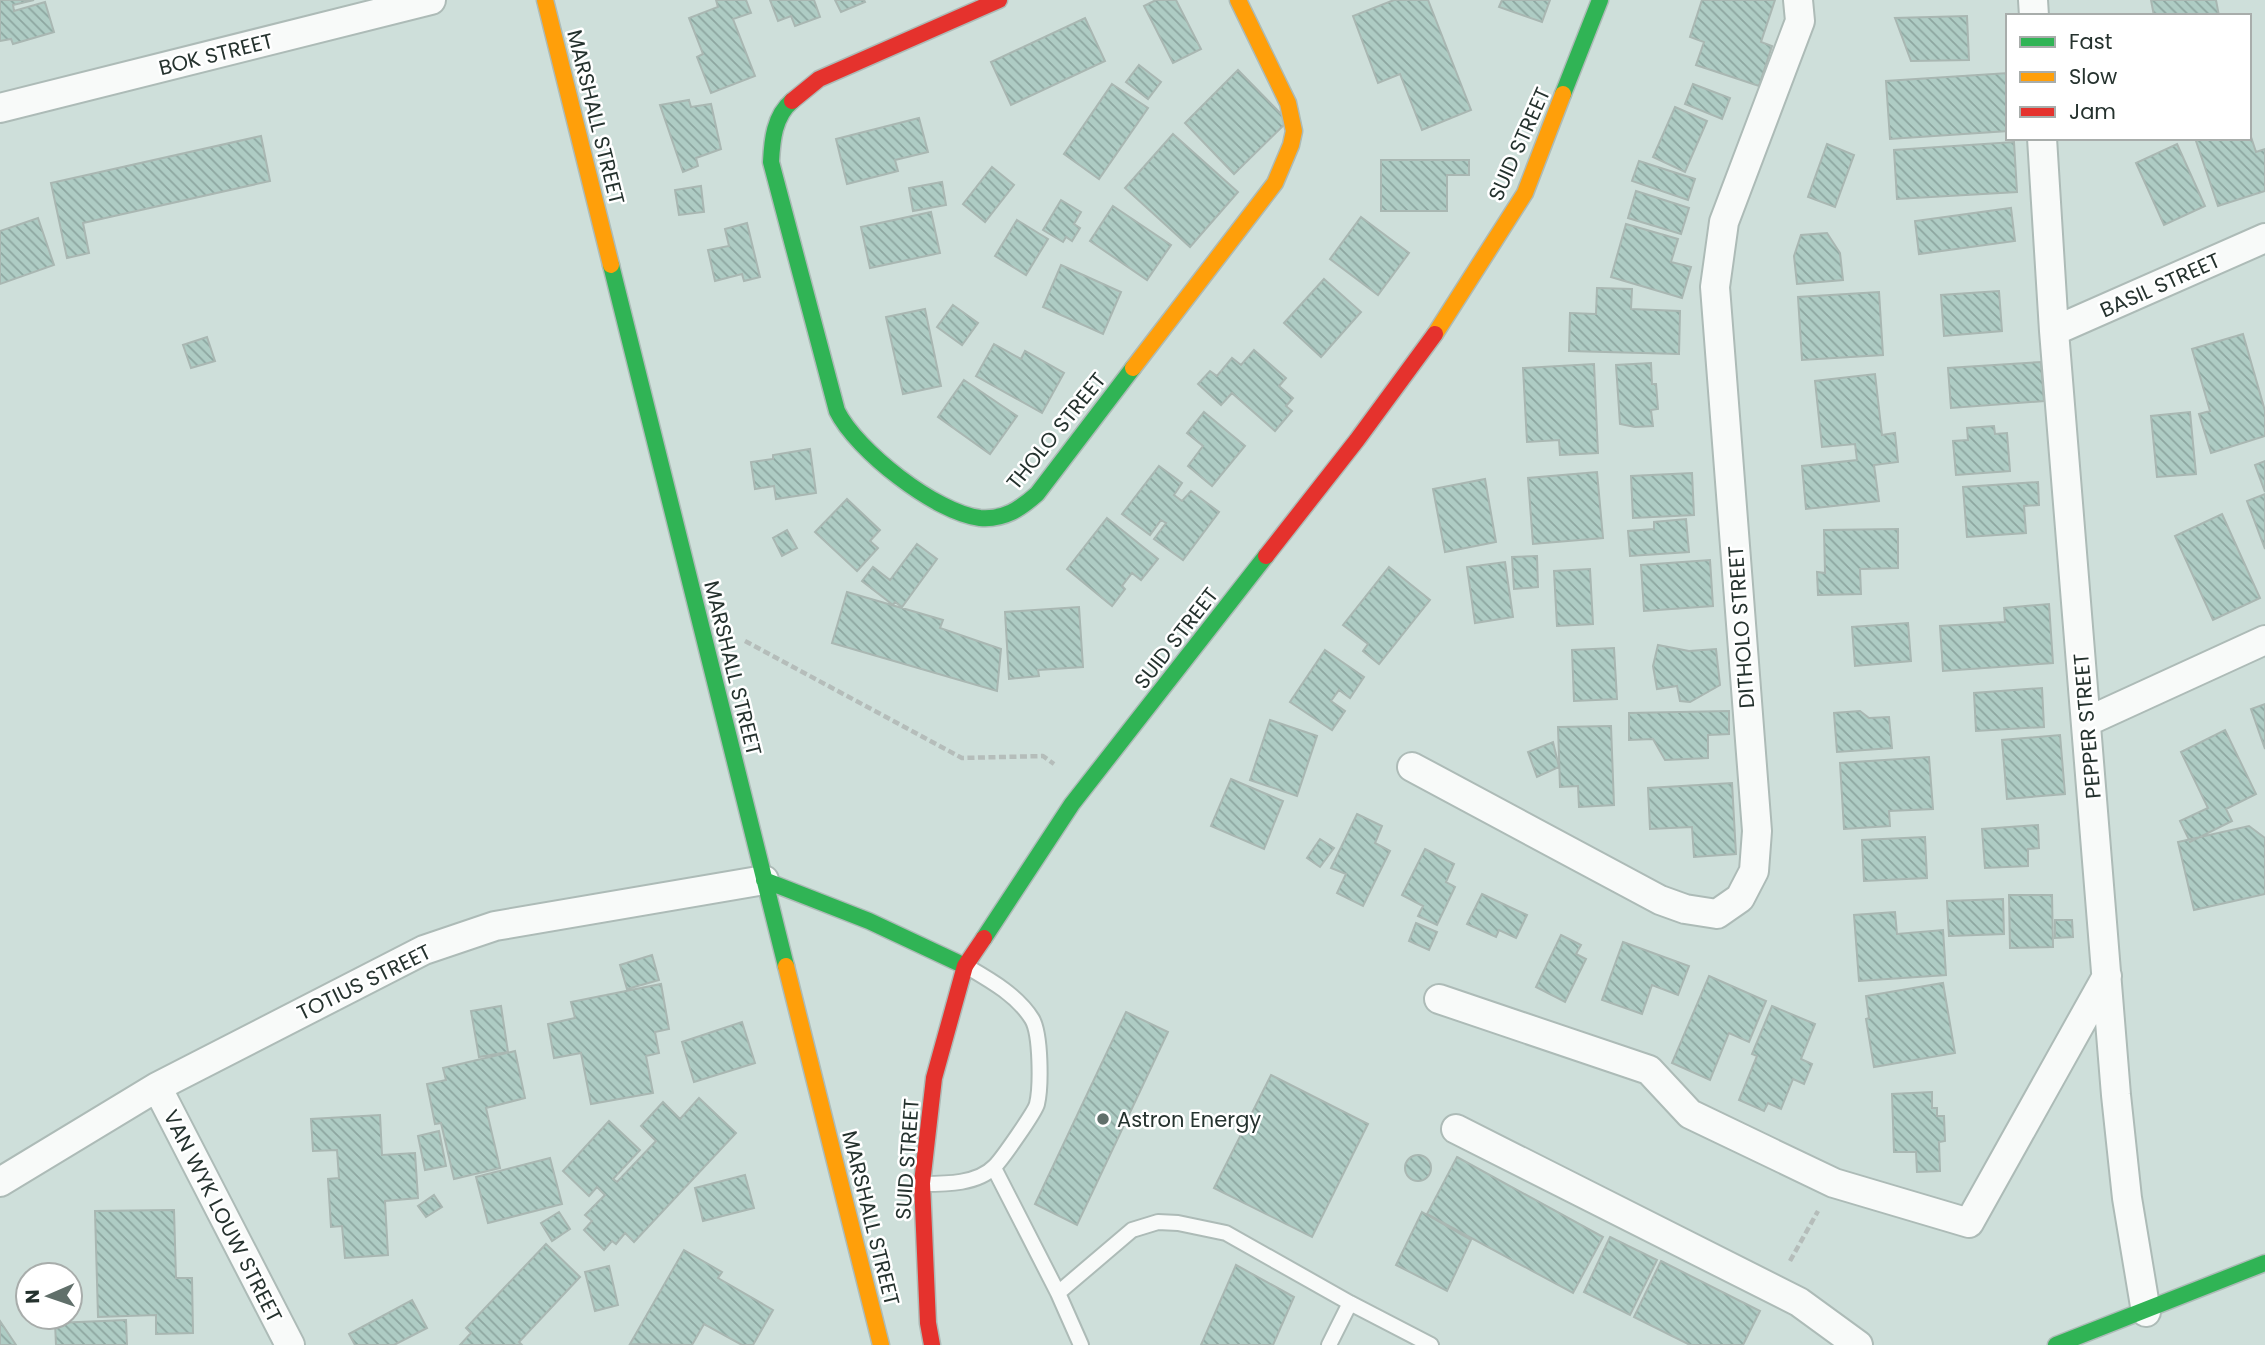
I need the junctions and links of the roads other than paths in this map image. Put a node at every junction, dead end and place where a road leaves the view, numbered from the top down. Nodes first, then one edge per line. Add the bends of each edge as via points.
1 (431, 0) edge
2 (545, 0) edge
3 (999, 0) edge
4 (1238, 0) edge
5 (1600, 0) edge
6 (1798, 0) edge
7 (0, 108) edge
8 (2042, 140) edge
9 (2265, 238) edge
10 (2054, 331) junction
11 (2265, 640) edge
12 (2087, 722) junction
13 (1412, 767) dead end
14 (764, 880) junction
15 (965, 966) junction
16 (2107, 976) junction
17 (1439, 999) dead end
18 (157, 1087) junction
19 (1456, 1129) dead end
20 (994, 1168) junction
21 (0, 1182) edge
22 (922, 1184) junction
23 (2265, 1263) edge
24 (1058, 1293) junction
25 (1350, 1303) junction
26 (2146, 1312) junction
27 (290, 1345) edge
28 (881, 1345) edge
29 (932, 1345) edge
30 (1081, 1345) edge
31 (1329, 1345) edge
32 (1432, 1345) edge
33 (1858, 1345) edge
34 (2056, 1345) edge

1 - 7 street, BOK STREET
2 - 14 street, MARSHALL STREET
3 - 4 street, THOLO STREET via 819,79 786,106 772,135 771,162 844,428 934,502 959,514 988,518 1017,511 1037,494 1275,183 1294,128 1288,102
5 - 15 street, SUID STREET via 1525,193 1443,323 1072,804
6 - 13 street, DITHOLO STREET via 1800,21 1724,222 1715,287 1757,831 1754,871 1740,898 1717,914 1685,909 1660,900
8 - 10 street, PEPPER STREET
9 - 10 street, BASIL STREET
10 - 12 street, PEPPER STREET
11 - 12 street
12 - 16 street, PEPPER STREET
14 - 15 street via 869,921
14 - 18 street, TOTIUS STREET via 495,926 424,950
14 - 28 street, MARSHALL STREET
15 - 20 lane via 1014,998 1034,1021 1040,1061 1037,1107
15 - 22 street, SUID STREET via 934,1077
16 - 17 street via 1969,1223 1834,1183 1690,1114 1650,1070
16 - 26 street, PEPPER STREET via 2127,1198
18 - 21 street, TOTIUS STREET
18 - 27 street, VAN WYK LOUW STREET
19 - 33 street via 1799,1302
20 - 22 lane via 950,1184
20 - 24 lane
22 - 29 street, SUID STREET
23 - 26 street
24 - 25 lane via 1132,1230 1158,1222 1226,1233
24 - 30 lane
25 - 31 lane
25 - 32 lane
26 - 34 street

